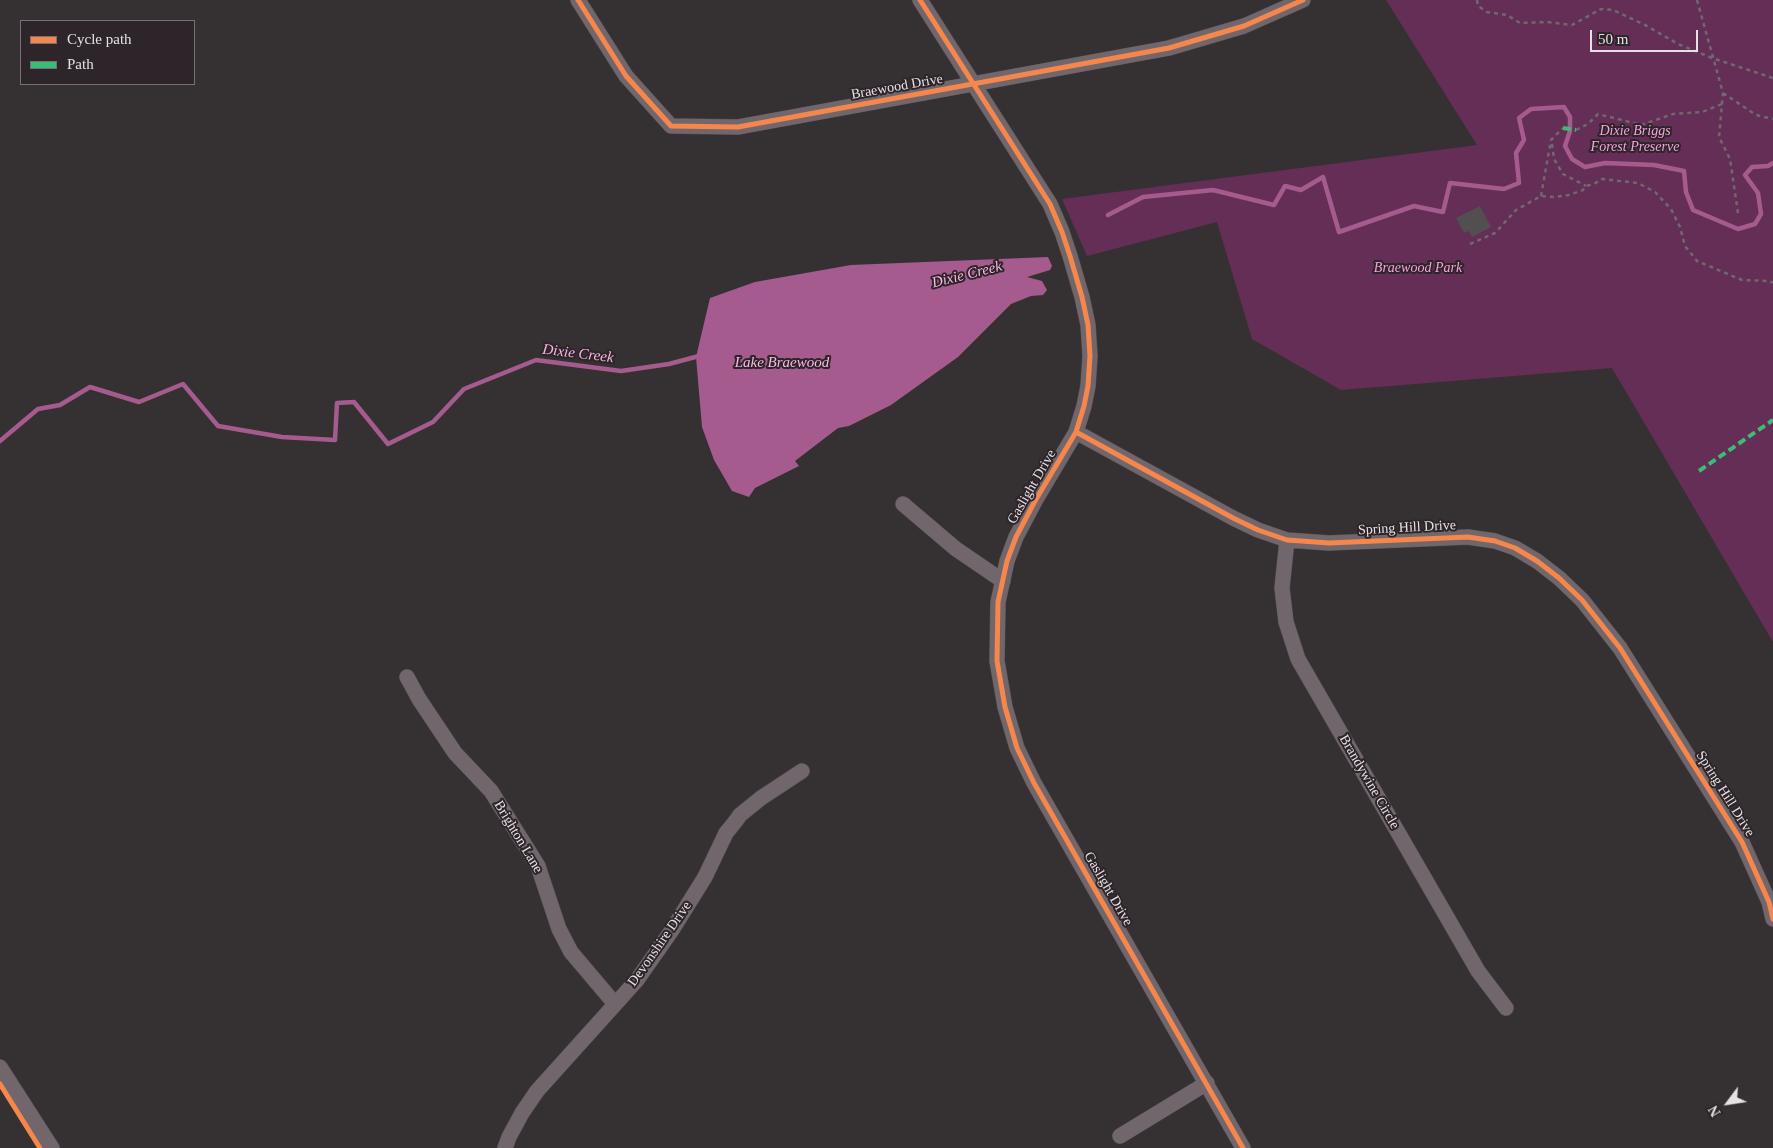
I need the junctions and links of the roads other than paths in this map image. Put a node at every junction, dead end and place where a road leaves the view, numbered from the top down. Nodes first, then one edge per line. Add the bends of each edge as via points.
1 (578, 0) edge
2 (920, 0) edge
3 (1303, 0) edge
4 (974, 85) junction
5 (1076, 432) junction
6 (904, 504) dead end
7 (1287, 540) junction
8 (1003, 581) junction
9 (407, 677) dead end
10 (802, 771) dead end
11 (1773, 919) edge
12 (615, 1004) junction
13 (1506, 1008) dead end
14 (0, 1067) edge
15 (1207, 1083) junction
16 (1120, 1136) dead end
17 (52, 1148) edge
18 (505, 1148) edge
19 (1244, 1148) edge

1 - 4 street, Braewood Drive via 626,76 671,126 738,127
2 - 4 street, Gaslight Drive
3 - 4 street, Braewood Drive via 1244,26 1169,48
4 - 5 street, Gaslight Drive via 1050,204 1080,289 1088,325 1090,356 1084,406
5 - 7 street, Spring Hill Drive via 1233,518
5 - 8 street, Gaslight Drive via 1016,537
6 - 8 street via 956,549
7 - 11 street, Spring Hill Drive via 1329,543 1468,537 1515,548 1559,578 1582,600 1620,648 1742,842 1769,902
7 - 13 street, Brandywine Circle via 1284,605 1298,659 1478,971
8 - 15 street, Gaslight Drive via 998,602 997,661 1016,748
9 - 12 street, Brighton Lane via 455,753 491,791 538,866 559,929 571,952
10 - 12 street, Devonshire Drive via 740,815 726,833 705,877 672,930 637,980
12 - 18 street, Devonshire Drive via 537,1091 522,1112
14 - 17 street
15 - 16 street
15 - 19 street, Gaslight Drive

